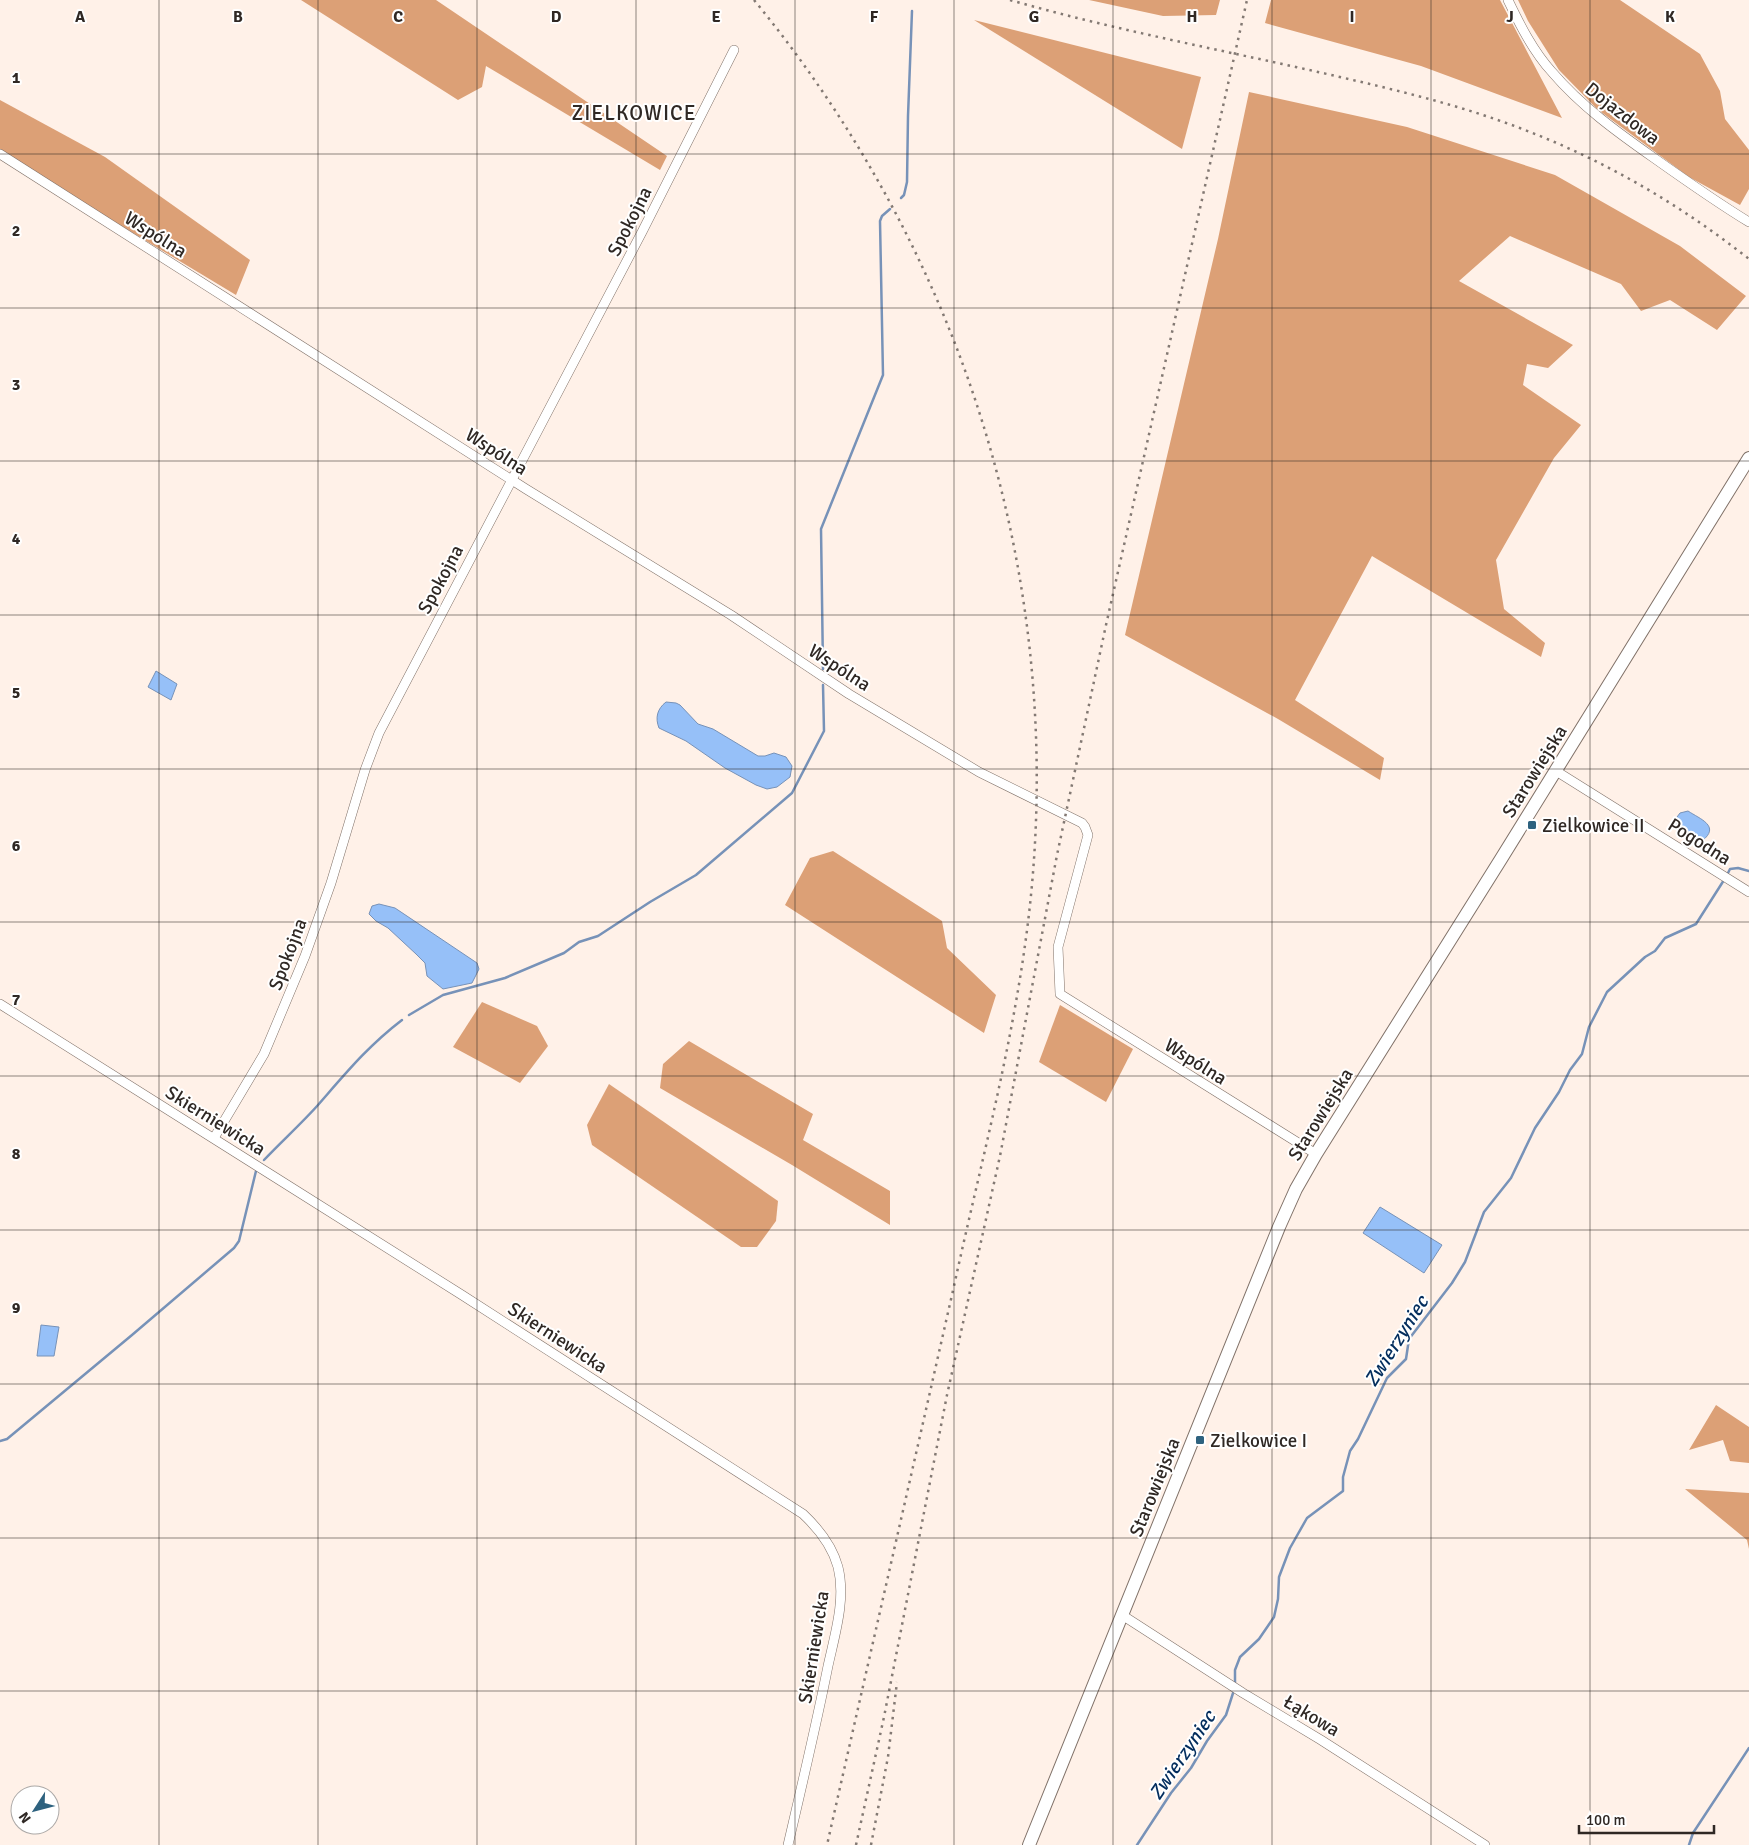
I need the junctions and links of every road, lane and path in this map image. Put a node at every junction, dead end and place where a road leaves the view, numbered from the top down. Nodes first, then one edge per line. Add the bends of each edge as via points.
1 (1508, 0) edge
2 (734, 50) dead end
3 (0, 154) edge
4 (1749, 222) edge
5 (1749, 458) edge
6 (511, 479) junction
7 (1556, 771) junction
8 (1749, 892) edge
9 (0, 1004) edge
10 (214, 1138) junction
11 (1316, 1154) junction
12 (1122, 1614) junction
13 (788, 1845) edge
14 (1029, 1845) edge
15 (1485, 1845) edge

1 - 4 street, Dojazdowa via 1536,50 1576,98 1643,150
2 - 6 street, Spokojna
3 - 6 street, Wspólna
5 - 7 street, Starowiejska
6 - 10 street, Spokojna via 379,733 305,956 264,1054
6 - 11 street, Wspólna via 731,615 850,694 979,772 1086,827 1088,835 1058,947 1060,994
7 - 8 street, Pogodna
7 - 11 street, Starowiejska
9 - 10 street, Skierniewicka
10 - 13 street, Skierniewicka via 803,1514 819,1529 838,1568 841,1587 839,1611
11 - 12 street, Starowiejska via 1279,1227
12 - 14 street, Starowiejska
12 - 15 street, Łąkowa

